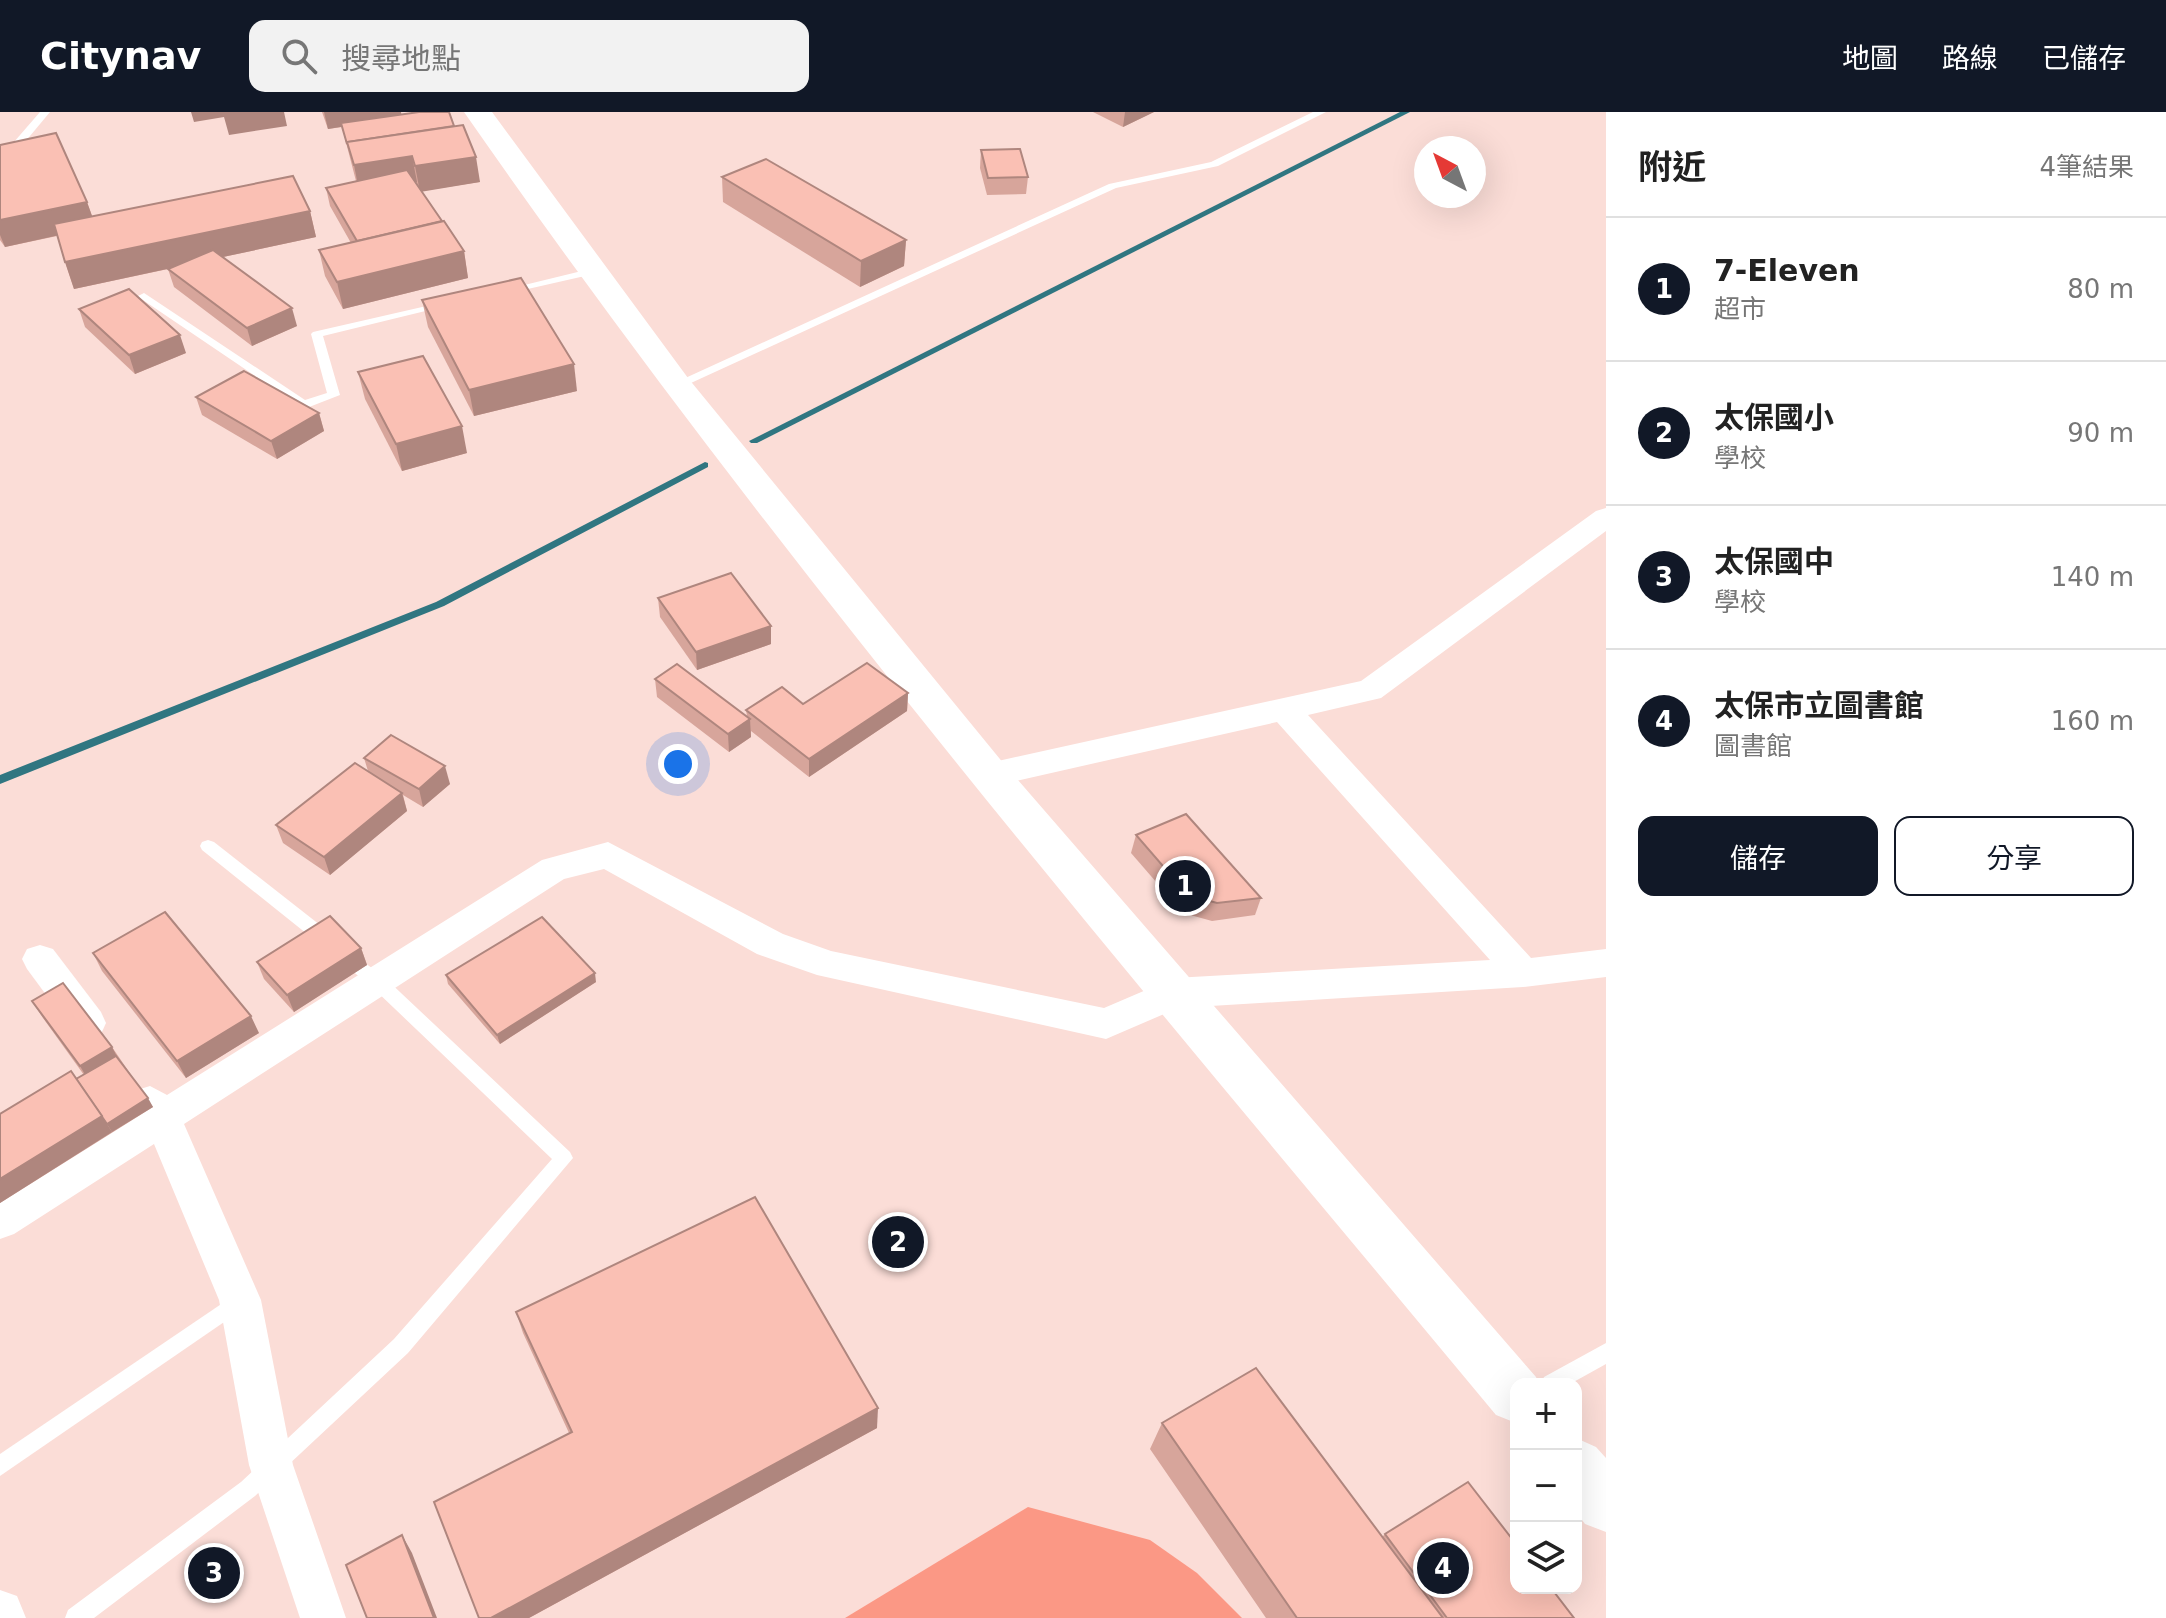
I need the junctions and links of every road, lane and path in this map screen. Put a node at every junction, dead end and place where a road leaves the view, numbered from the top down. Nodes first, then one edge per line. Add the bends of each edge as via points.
1 (45, 112) edge
2 (478, 112) edge
3 (1321, 112) edge
4 (0, 155) edge
5 (594, 271) junction
6 (486, 295) edge
7 (144, 296) dead end
8 (455, 302) edge
9 (676, 385) junction
10 (1606, 517) edge
11 (1285, 710) junction
12 (989, 775) junction
13 (208, 846) dead end
14 (40, 959) dead end
15 (1606, 963) edge
16 (1523, 973) junction
17 (378, 982) junction
18 (1174, 993) junction
19 (163, 1119) junction
20 (0, 1221) edge
21 (240, 1300) junction
22 (1606, 1353) edge
23 (1562, 1378) edge
24 (1510, 1389) edge
25 (271, 1465) junction
26 (0, 1466) edge
27 (1582, 1474) edge
28 (1606, 1503) edge
29 (76, 1618) edge
30 (323, 1618) edge

1 - 4 lane via 11,152
2 - 5 street
3 - 9 lane via 1214,164 1113,186
5 - 6 lane
5 - 9 street
7 - 8 lane via 304,405 334,395 317,334
9 - 12 street
10 - 11 street via 1370,690
11 - 12 street
11 - 16 street
12 - 18 street
13 - 17 lane
14 - 19 street
15 - 16 street
16 - 18 street
17 - 18 street via 554,869 608,855 770,944 830,965 1106,1024
17 - 19 street via 262,1047
17 - 25 lane via 564,1158 401,1346
18 - 24 street
19 - 20 street
19 - 21 street
21 - 25 street
21 - 26 lane
22 - 23 lane
25 - 29 lane via 248,1489
25 - 30 street
27 - 28 street

